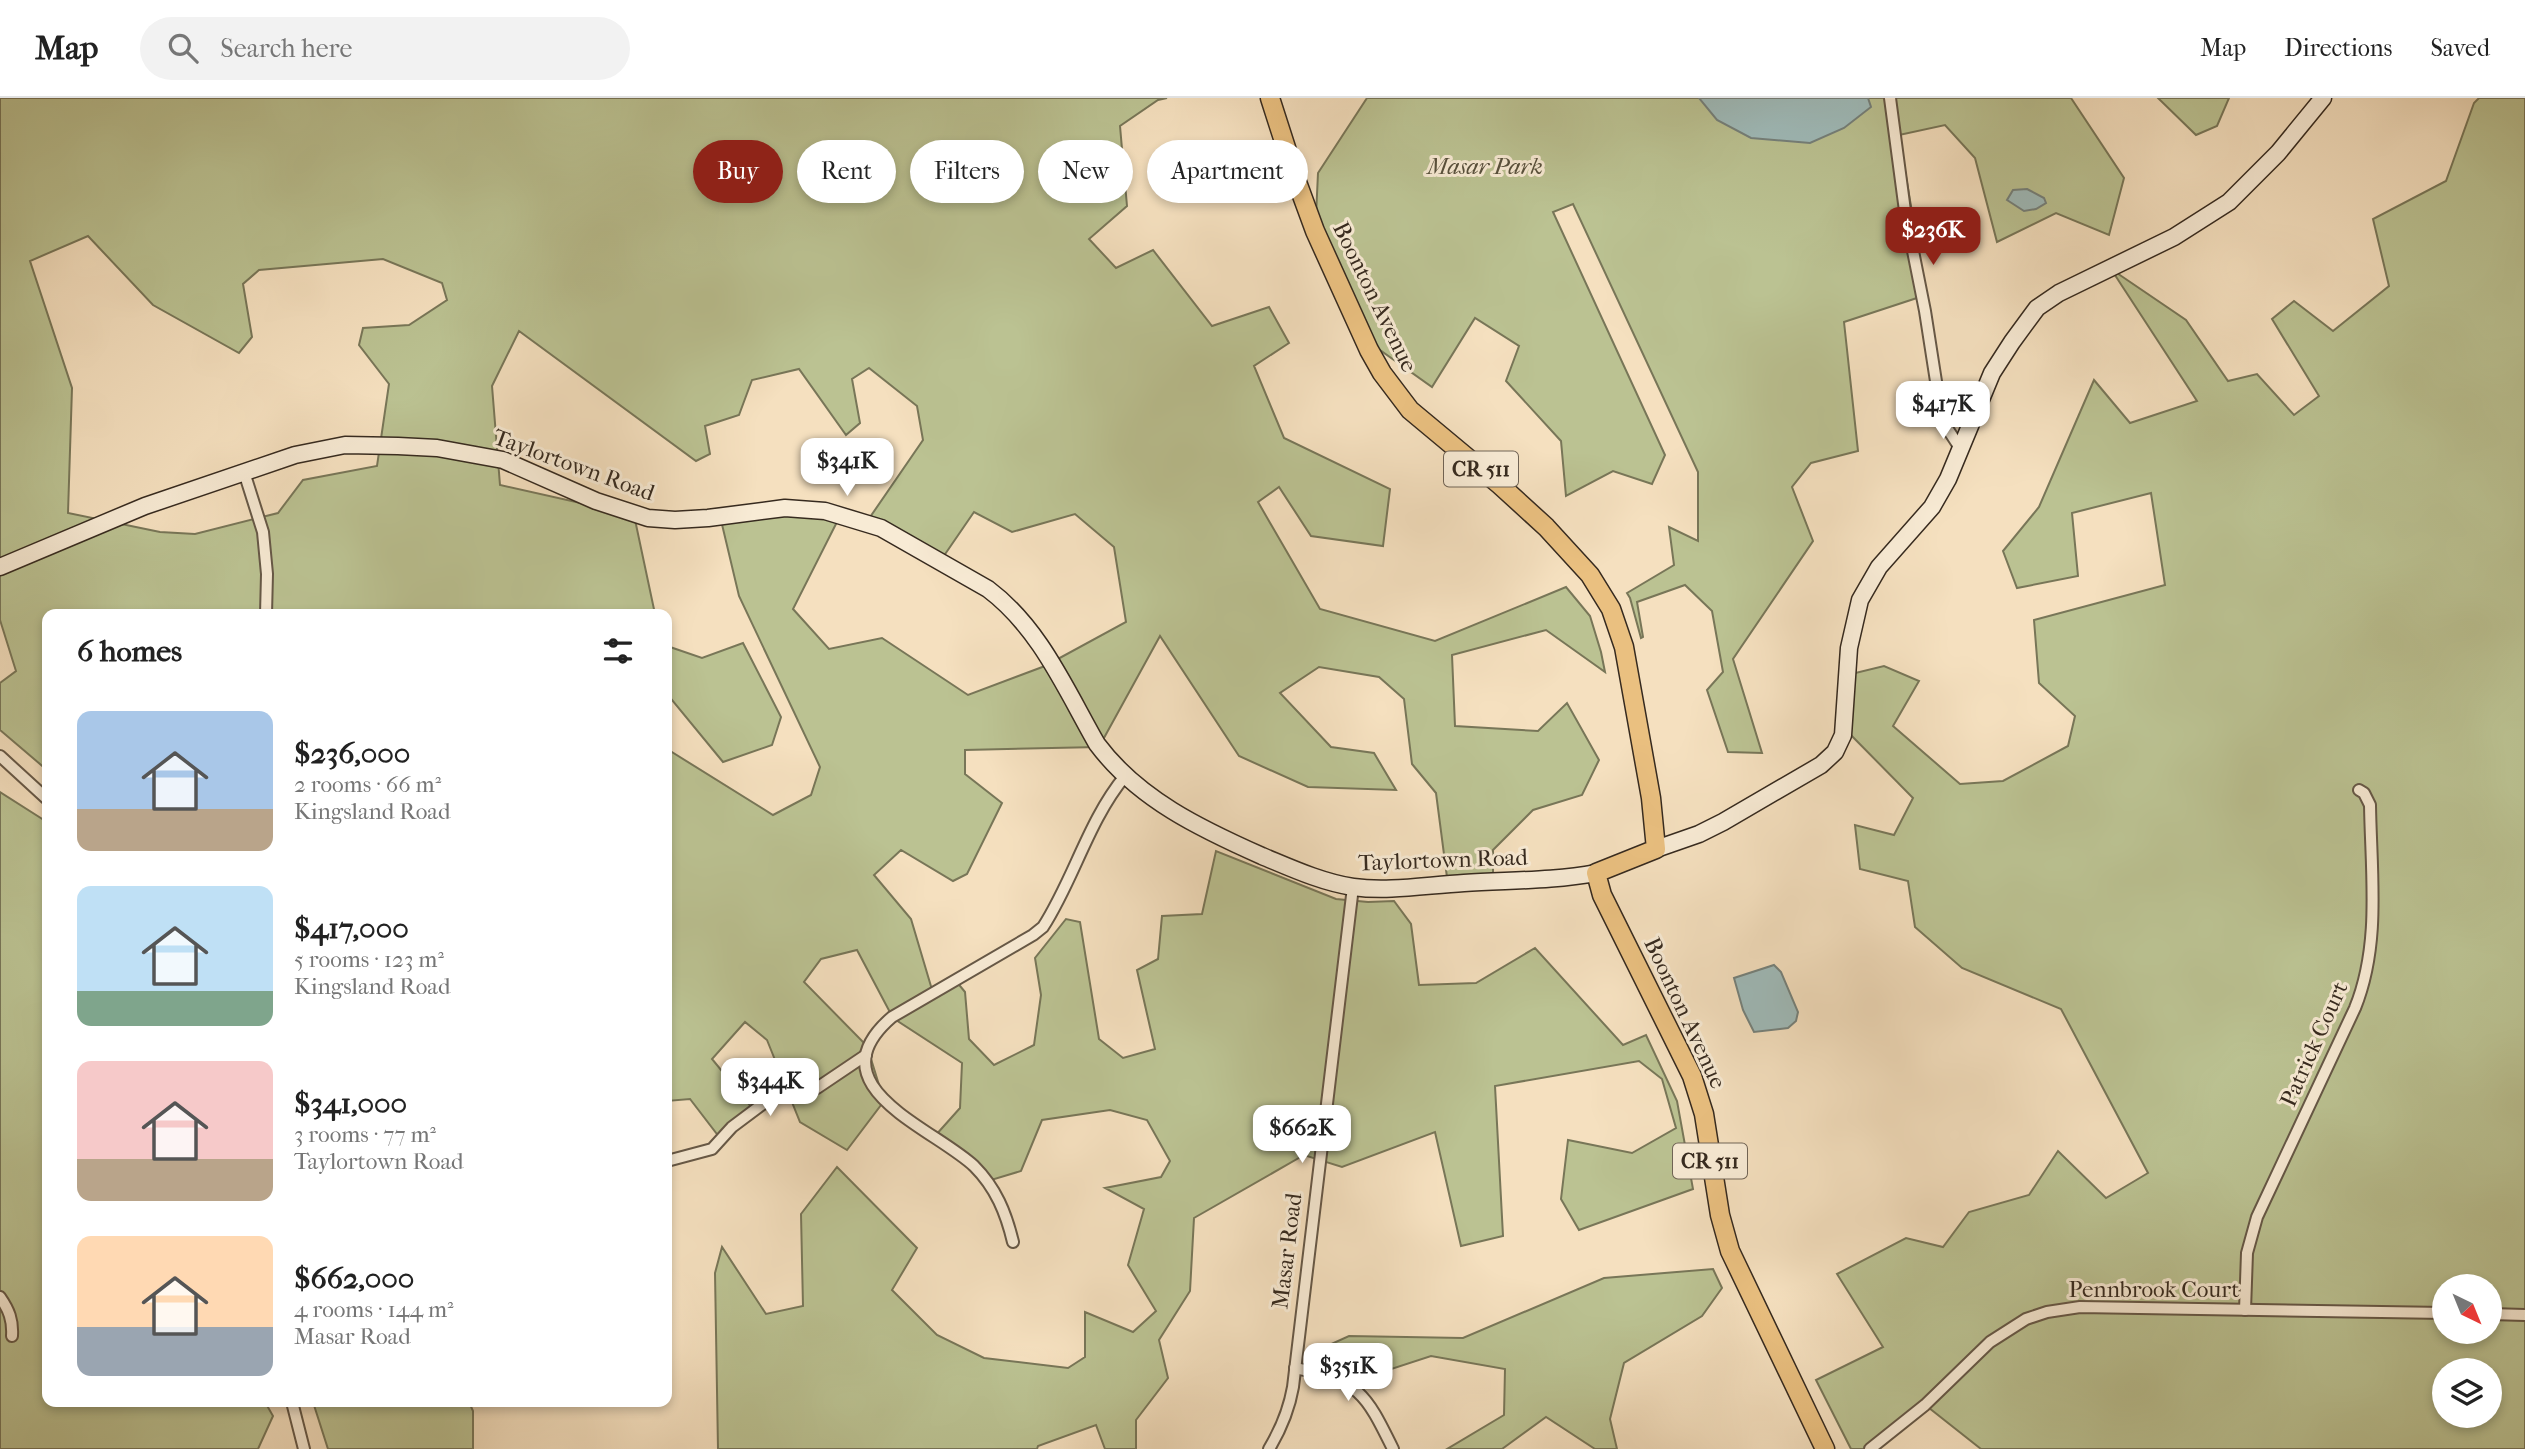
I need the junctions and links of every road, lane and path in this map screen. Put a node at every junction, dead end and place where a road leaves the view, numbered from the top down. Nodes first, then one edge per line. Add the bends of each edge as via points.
1 (1270, 98) edge
2 (1890, 98) edge
3 (2323, 98) edge
4 (1960, 448) junction
5 (244, 472) junction
6 (0, 566) edge
7 (266, 609) edge
8 (0, 756) edge
9 (1125, 776) junction
10 (2359, 790) dead end
11 (42, 794) edge
12 (1656, 849) junction
13 (1597, 873) junction
14 (1353, 887) junction
15 (866, 1055) junction
16 (672, 1160) edge
17 (1013, 1242) dead end
18 (0, 1297) edge
19 (2245, 1310) junction
20 (2432, 1313) edge
21 (2502, 1314) edge
22 (2525, 1315) edge
23 (12, 1336) dead end
24 (1295, 1368) junction
25 (293, 1407) edge
26 (304, 1449) edge
27 (1269, 1449) edge
28 (1393, 1449) edge
29 (1825, 1449) edge
30 (1870, 1449) edge

1 - 12 main road, Boonton Avenue / CR 511 via 1315,231 1382,373 1410,410 1546,527 1590,575 1611,609 1624,647
2 - 4 street via 1940,407
3 - 4 street via 2229,202 2174,237 2037,308 1993,373
4 - 12 street via 1932,507 1879,568 1860,600 1849,648 1843,735 1835,752 1821,765 1723,821
5 - 6 street, Taylortown Road via 145,506
5 - 7 street via 263,532
5 - 9 street, Taylortown Road via 335,446 437,448 503,460 596,501 648,518 675,520 805,509 881,528 988,589 1013,609 1031,631 1097,744
8 - 11 street
9 - 14 street, Taylortown Road via 1216,836 1321,879
9 - 15 street via 1093,824 1043,927 892,1017 871,1037
10 - 19 street, Patrick Court via 2370,805 2372,937 2368,974 2257,1217 2247,1252
12 - 13 main road
13 - 14 street, Taylortown Road
13 - 29 main road, Boonton Avenue / CR 511 via 1602,895 1700,1099 1730,1251
14 - 24 street, Masar Road
15 - 16 street via 817,1088 776,1094 712,1149
15 - 17 street via 868,1076 882,1099 960,1154 988,1182 1002,1205
18 - 23 street via 10,1311
19 - 20 street, Pennbrook Court
19 - 30 street, Pennbrook Court via 2080,1307 2026,1319 1990,1342 1926,1405
21 - 22 street
24 - 27 street, Masar Road via 1289,1408
24 - 28 street via 1329,1375 1353,1387 1371,1406
25 - 26 street

